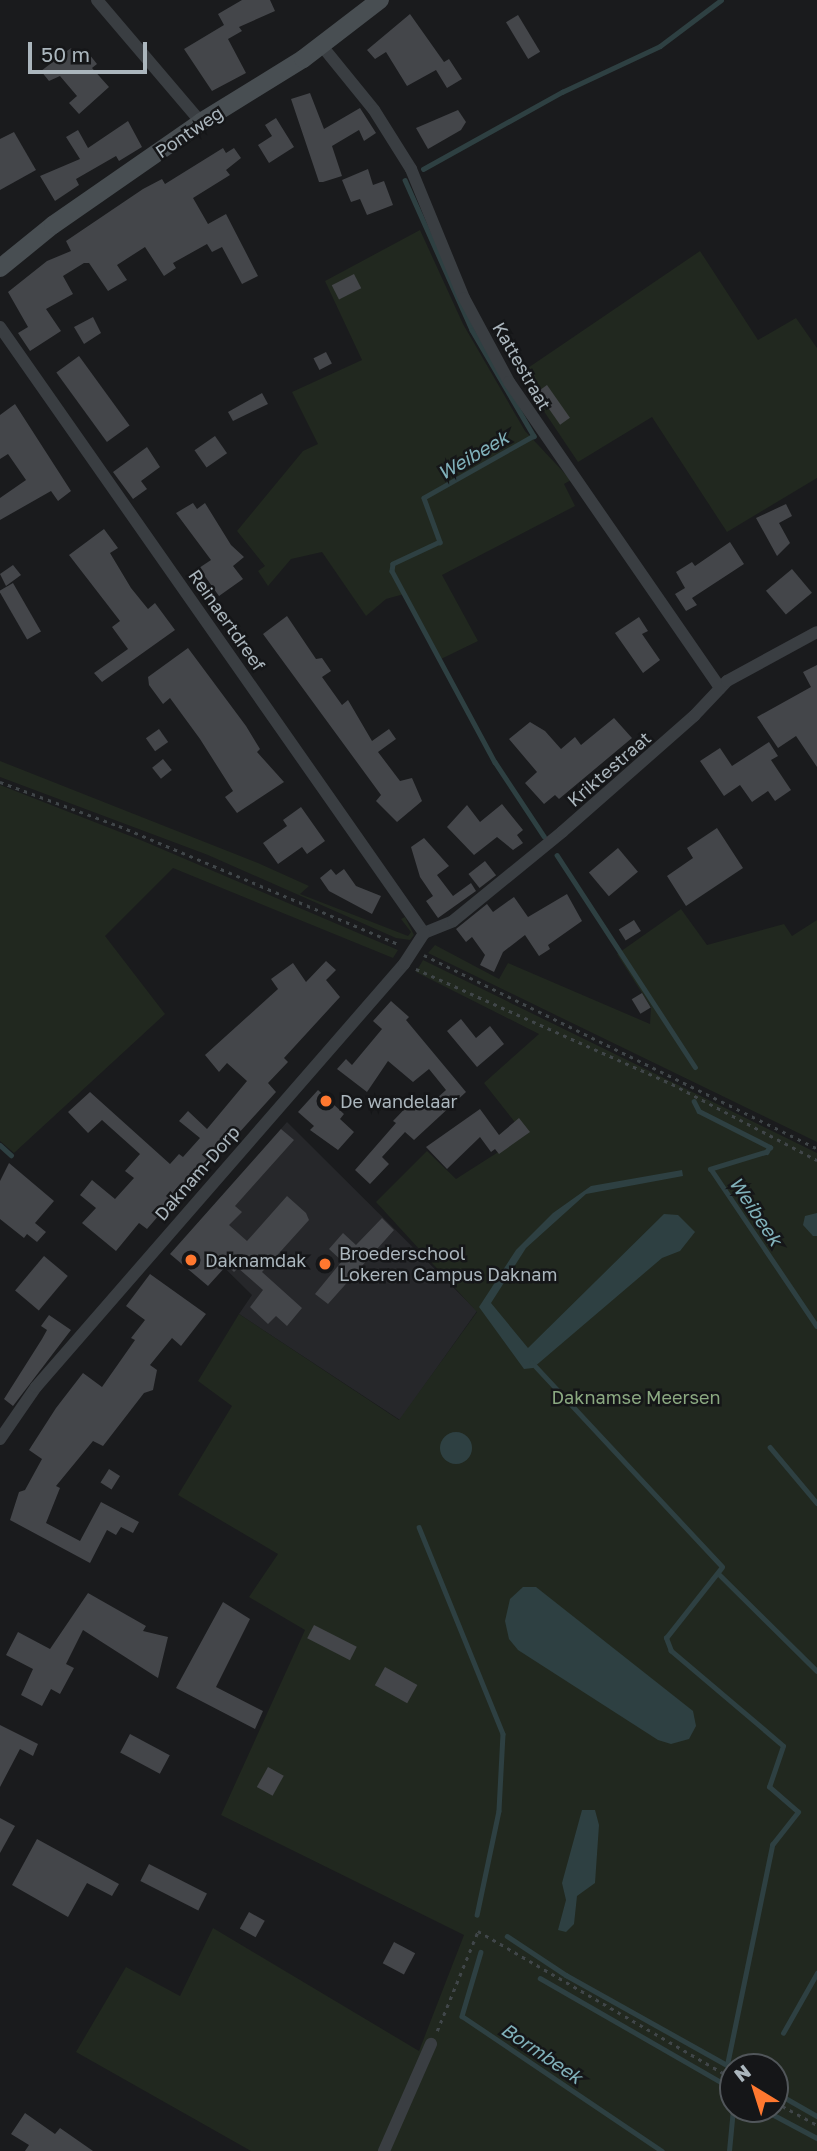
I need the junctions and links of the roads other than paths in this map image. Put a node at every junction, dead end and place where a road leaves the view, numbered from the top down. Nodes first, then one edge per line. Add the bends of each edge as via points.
1 (97, 0) edge
2 (380, 0) edge
3 (322, 46) junction
4 (201, 122) junction
5 (0, 268) edge
6 (0, 327) edge
7 (817, 632) edge
8 (720, 688) junction
9 (424, 933) junction
10 (0, 1439) edge
11 (431, 2044) road end
12 (384, 2151) edge

1 - 4 street
2 - 3 street, Pontweg
3 - 4 street, Pontweg
3 - 8 street, Kattestraat via 374,110 411,169 464,298 509,382
4 - 5 street, Pontweg
6 - 9 street, Reinaertdreef
7 - 8 street, Kriktestraat
8 - 9 street, Kriktestraat via 552,841 453,921
9 - 10 street, Daknam-Dorp via 404,964 36,1387
11 - 12 street

